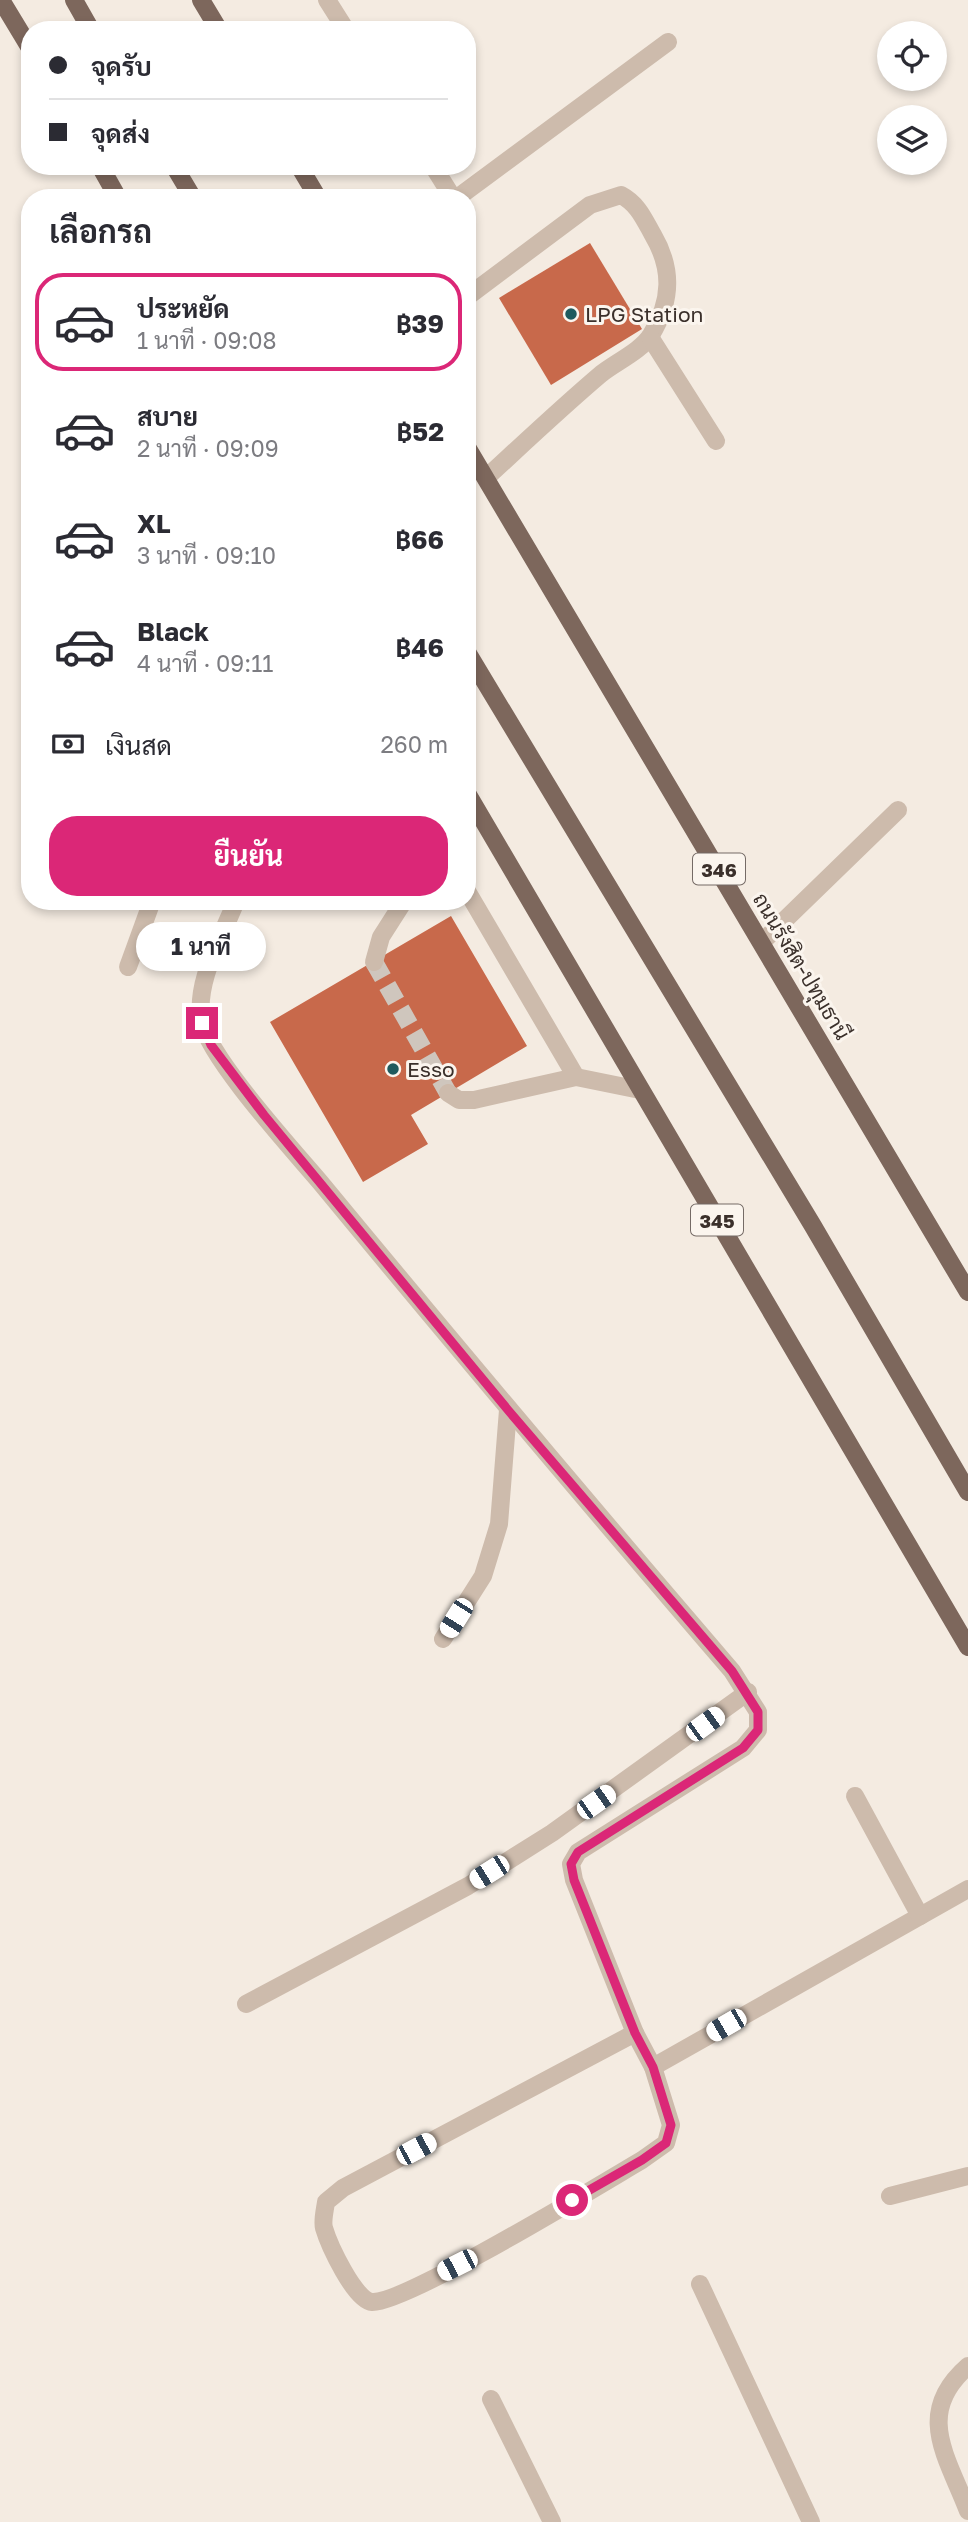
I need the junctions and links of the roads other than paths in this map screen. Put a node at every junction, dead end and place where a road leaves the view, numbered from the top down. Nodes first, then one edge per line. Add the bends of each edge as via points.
1 (1, 0) edge
2 (74, 0) edge
3 (201, 0) edge
4 (327, 0) edge
5 (87, 21) edge
6 (214, 21) edge
7 (340, 21) edge
8 (21, 33) edge
9 (668, 41) dead end
10 (467, 189) edge
11 (476, 290) edge
12 (650, 337) junction
13 (716, 441) dead end
14 (476, 462) edge
15 (486, 478) junction
16 (476, 667) edge
17 (898, 810) dead end
18 (476, 812) edge
19 (476, 906) edge
20 (149, 910) edge
21 (233, 910) edge
22 (398, 910) edge
23 (762, 942) junction
24 (374, 962) dead end
25 (128, 967) dead end
26 (576, 1077) junction
27 (640, 1090) junction
28 (448, 1093) dead end
29 (968, 1292) edge
30 (508, 1410) junction
31 (968, 1492) edge
32 (443, 1639) dead end
33 (968, 1647) edge
34 (748, 1692) junction
35 (855, 1796) dead end
36 (968, 1889) edge
37 (920, 1916) junction
38 (246, 2004) dead end
39 (635, 2033) junction
40 (653, 2067) junction
41 (968, 2176) edge
42 (891, 2196) dead end
43 (700, 2284) dead end
44 (968, 2366) edge
45 (491, 2399) dead end
46 (968, 2511) edge
47 (552, 2522) edge
48 (811, 2522) edge

1 - 8 main road
2 - 5 main road
3 - 6 main road
4 - 7 street
9 - 10 street
11 - 12 street via 590,205 621,195 634,202 666,256 670,277 666,300
12 - 13 street
12 - 15 street
14 - 15 main road, ถนนรังสิต-ปทุมธานี / 346
15 - 23 main road, ถนนรังสิต-ปทุมธานี / 346
16 - 31 main road
17 - 23 street
18 - 27 main road, 345
19 - 26 street
20 - 25 street
21 - 30 street via 200,999 202,1023 211,1045
22 - 24 street via 381,937
23 - 29 main road, ถนนรังสิต-ปทุมธานี / 346
26 - 27 street
26 - 28 street via 474,1100 459,1100
27 - 33 main road, 345
30 - 32 street via 499,1524 483,1576
30 - 34 street
34 - 38 street via 552,1833 479,1879
34 - 39 street via 758,1712 758,1730 743,1748 578,1852 571,1864
35 - 37 street
36 - 37 street
37 - 40 street
39 - 40 street
39 - 40 street via 343,2188 326,2202 323,2226 353,2288 363,2300 391,2298 658,2149 666,2143 671,2125
41 - 42 street
43 - 48 street
44 - 46 street via 943,2395 936,2429
45 - 47 street

